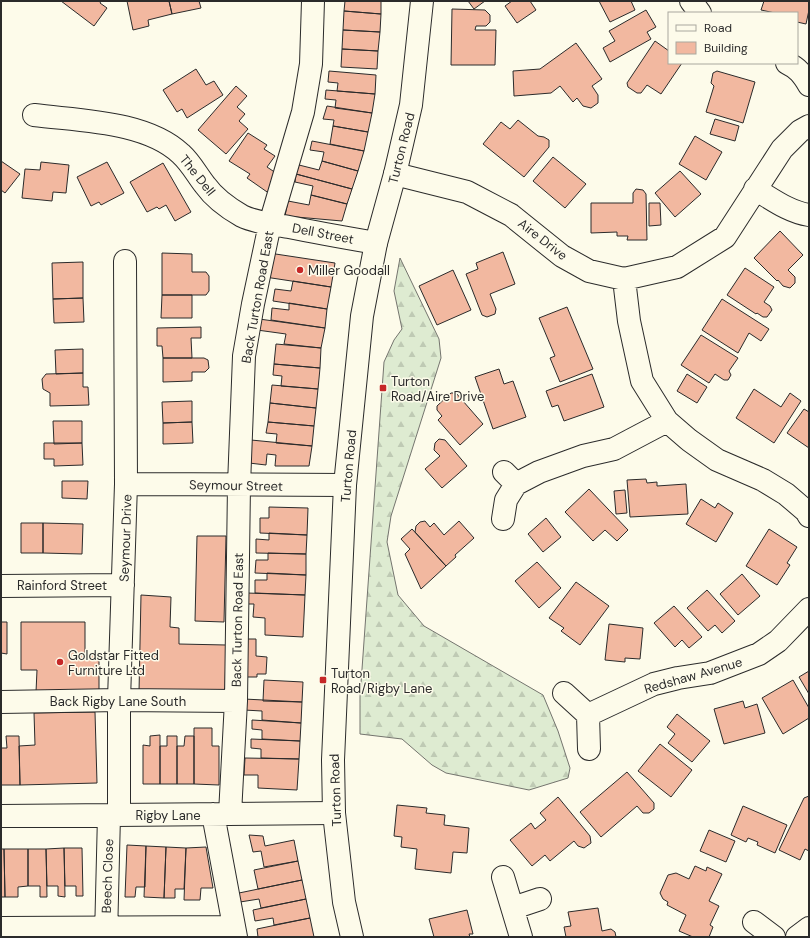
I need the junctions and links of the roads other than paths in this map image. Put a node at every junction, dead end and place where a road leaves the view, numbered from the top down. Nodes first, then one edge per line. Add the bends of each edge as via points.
1 (314, 1) edge
2 (422, 1) edge
3 (691, 1) edge
4 (699, 12) edge
5 (789, 64) edge
6 (809, 85) edge
7 (34, 115) dead end
8 (809, 126) edge
9 (395, 174) junction
10 (755, 189) junction
11 (809, 215) edge
12 (270, 224) junction
13 (376, 243) junction
14 (125, 261) dead end
15 (624, 279) junction
16 (666, 421) junction
17 (126, 484) junction
18 (239, 485) junction
19 (345, 486) junction
20 (809, 516) edge
21 (503, 519) dead end
22 (123, 585) junction
23 (1, 586) edge
24 (809, 609) edge
25 (564, 693) dead end
26 (119, 700) junction
27 (236, 701) junction
28 (1, 702) edge
29 (588, 715) junction
30 (589, 749) dead end
31 (334, 813) junction
32 (222, 814) junction
33 (114, 815) junction
34 (1, 816) edge
35 (503, 877) dead end
36 (540, 899) dead end
37 (513, 908) junction
38 (754, 922) dead end
39 (1, 928) edge
40 (809, 928) edge
41 (106, 932) edge
42 (235, 932) edge
43 (352, 937) edge
44 (521, 937) edge
45 (774, 937) edge
46 (797, 937) edge

1 - 12 street, Back Turton Road East via 311,64 303,112
2 - 9 street, Turton Road via 411,105
3 - 4 street
5 - 6 street via 801,72
7 - 12 street, The Dell via 76,112 137,130 167,143 181,153 210,192 228,208 244,217
8 - 10 street, Aire Drive via 800,131 782,149
9 - 13 street, Turton Road
9 - 15 street, Aire Drive via 467,192 511,215 562,256 589,271
10 - 11 street via 790,210
10 - 15 street, Aire Drive via 725,237 677,268
12 - 13 street, Dell Street
12 - 18 street, Back Turton Road East via 244,356
13 - 19 street, Turton Road via 362,316
14 - 17 street, Seymour Drive
15 - 16 street via 629,321 642,381
16 - 20 street via 717,460 786,494
16 - 21 street via 614,449 575,458 539,472 510,478
17 - 18 street, Seymour Street
17 - 22 street, Seymour Drive
18 - 19 street, Seymour Street
18 - 27 street, Back Turton Road East
19 - 31 street, Turton Road via 333,760
22 - 23 street, Rainford Street
22 - 26 street, Seymour Drive
24 - 29 street, Redshaw Avenue via 778,641 759,654 710,673 654,684
25 - 29 street
26 - 27 street, Back Rigby Lane South
26 - 28 street, Back Rigby Lane South
26 - 33 street, Seymour Drive
27 - 32 street, Back Turton Road East
29 - 30 street
31 - 32 street, Rigby Lane
31 - 43 street, Turton Road via 344,902
32 - 33 street, Rigby Lane
32 - 42 street, Back Turton Road East
33 - 34 street, Rigby Lane
33 - 41 street, Beech Close
35 - 37 street
36 - 37 street
37 - 44 street
38 - 45 street
39 - 41 street
40 - 46 street
41 - 42 street

